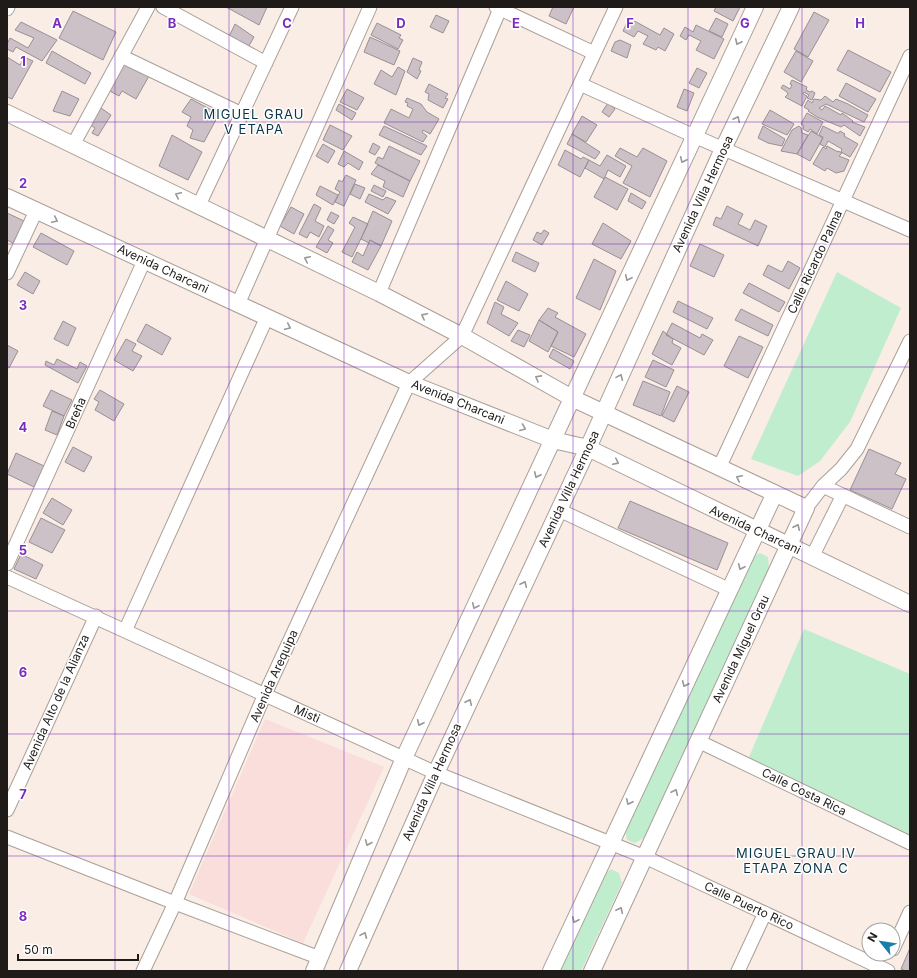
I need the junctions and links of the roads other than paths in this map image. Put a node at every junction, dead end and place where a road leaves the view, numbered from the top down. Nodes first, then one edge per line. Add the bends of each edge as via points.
1 (148, 7) edge
2 (163, 7) edge
3 (292, 7) edge
4 (370, 7) edge
5 (616, 7) edge
6 (755, 7) edge
7 (791, 7) edge
8 (498, 8) edge
9 (594, 53) junction
10 (121, 56) junction
11 (910, 56) edge
12 (266, 63) junction
13 (580, 84) junction
14 (7, 113) edge
15 (242, 114) junction
16 (694, 136) junction
17 (73, 145) junction
18 (723, 149) junction
19 (7, 197) edge
20 (843, 201) junction
21 (199, 205) junction
22 (36, 211) junction
23 (910, 230) edge
24 (266, 239) junction
25 (144, 261) junction
26 (7, 273) edge
27 (379, 293) junction
28 (238, 304) junction
29 (267, 317) junction
30 (462, 336) junction
31 (910, 340) edge
32 (409, 383) junction
33 (572, 398) junction
34 (603, 413) junction
35 (553, 440) junction
36 (588, 448) junction
37 (719, 468) junction
38 (824, 486) junction
39 (774, 495) junction
40 (844, 495) junction
41 (806, 508) junction
42 (559, 510) junction
43 (910, 527) edge
44 (757, 532) junction
45 (789, 545) junction
46 (812, 557) junction
47 (7, 564) edge
48 (7, 577) edge
49 (730, 590) junction
50 (910, 604) edge
51 (96, 616) junction
52 (125, 631) junction
53 (265, 694) junction
54 (698, 741) junction
55 (404, 758) junction
56 (436, 772) junction
57 (7, 810) edge
58 (7, 837) edge
59 (610, 842) junction
60 (910, 843) edge
61 (645, 857) junction
62 (175, 903) junction
63 (910, 912) edge
64 (765, 913) junction
65 (901, 932) edge
66 (317, 964) edge
67 (885, 970) edge
68 (143, 971) edge
69 (348, 971) edge
70 (551, 971) edge
71 (592, 971) edge
72 (738, 971) edge

1 - 10 street
2 - 12 street
3 - 12 street
4 - 24 street
5 - 9 street
6 -> 16 street
18 -> 7 street, Avenida Villa Hermosa
8 - 9 street
8 - 27 street
9 - 13 street
10 - 15 street
10 - 17 street
11 - 20 street, Calle Ricardo Palma
12 - 15 street
13 - 16 street
13 - 30 street
14 - 17 street
15 - 21 street
16 - 18 street
16 -> 33 street
21 -> 17 street
18 - 20 street
34 -> 18 street, Avenida Villa Hermosa
19 - 22 street, Avenida Charcani
20 - 23 street
20 - 37 street, Calle Ricardo Palma
21 - 24 street
22 -> 25 street, Avenida Charcani
22 - 26 street
27 -> 24 street
24 - 28 street
25 - 28 street, Avenida Charcani
25 - 47 street, Breña
30 -> 27 street
28 - 29 street, Avenida Charcani
29 -> 32 street, Avenida Charcani
29 - 52 street
30 - 32 street
33 -> 30 street
31 - 38 street, Avenida Miguel Grau via 856,449
32 -> 35 street, Avenida Charcani
32 - 53 street, Avenida Arequipa
33 - 34 street
33 - 35 street
34 - 36 street, Avenida Villa Hermosa
34 - 37 street
35 - 36 street, Avenida Charcani
35 -> 55 street
36 - 42 street, Avenida Villa Hermosa
36 -> 44 street, Avenida Charcani
39 -> 37 street
38 - 40 street
38 - 41 street, Avenida Miguel Grau
39 - 41 street
39 - 44 street
40 - 43 street
40 - 46 street
45 -> 41 street, Avenida Miguel Grau
42 - 49 street
56 -> 42 street, Avenida Villa Hermosa
44 - 45 street, Avenida Charcani
44 -> 49 street
45 - 46 street, Avenida Charcani
45 - 54 street, Avenida Miguel Grau
46 - 50 street, Avenida Charcani
48 - 51 street, Misti
49 -> 59 street
51 - 52 street, Misti
51 - 57 street, Avenida Alto de la Alianza
52 - 53 street, Misti
53 - 55 street, Misti
53 - 62 street, Avenida Arequipa
54 - 60 street, Calle Costa Rica
61 -> 54 street, Avenida Miguel Grau
55 - 56 street, Misti
55 -> 66 street
56 - 59 street, Misti
69 -> 56 street, Avenida Villa Hermosa
58 - 62 street
59 - 61 street, Calle Puerto Rico
59 -> 70 street
61 - 64 street, Calle Puerto Rico
71 -> 61 street, Avenida Miguel Grau
62 - 66 street
62 - 68 street, Avenida Arequipa
63 - 65 street
64 - 67 street, Calle Puerto Rico
64 - 72 street

